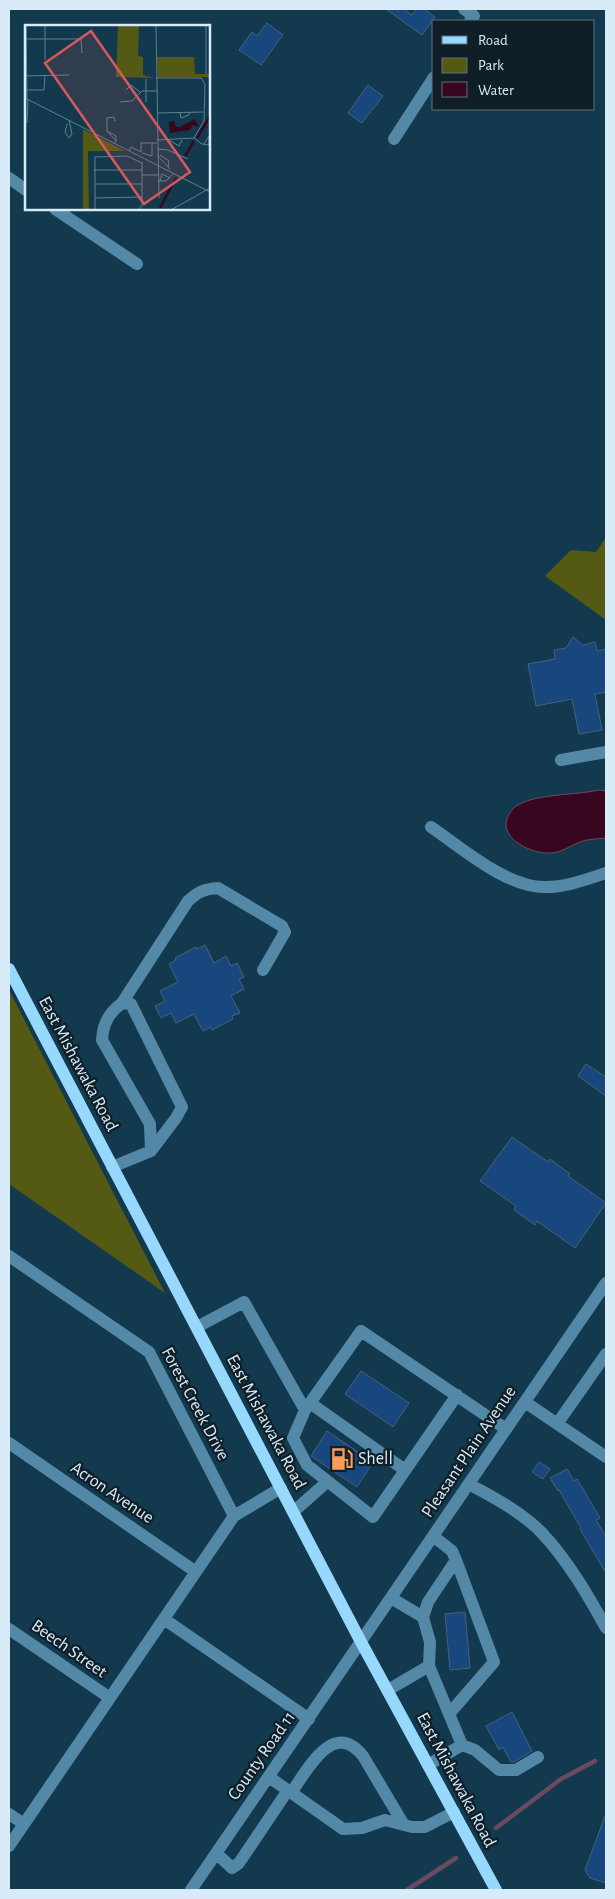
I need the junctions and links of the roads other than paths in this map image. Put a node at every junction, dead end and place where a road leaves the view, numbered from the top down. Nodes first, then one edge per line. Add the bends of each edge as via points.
1 (432, 80) edge
2 (394, 139) dead end
3 (9, 178) edge
4 (25, 189) edge
5 (56, 210) edge
6 (137, 264) dead end
7 (606, 752) edge
8 (560, 760) dead end
9 (431, 827) dead end
10 (606, 873) edge
11 (9, 969) edge
12 (263, 970) dead end
13 (122, 1003) junction
14 (151, 1150) junction
15 (112, 1167) junction
16 (9, 1256) edge
17 (606, 1282) edge
18 (197, 1328) junction
19 (606, 1354) edge
20 (457, 1396) junction
21 (525, 1402) junction
22 (307, 1406) junction
23 (558, 1424) junction
24 (506, 1429) junction
25 (9, 1443) edge
26 (606, 1457) edge
27 (405, 1470) junction
28 (327, 1482) junction
29 (469, 1484) junction
30 (281, 1488) junction
31 (293, 1512) junction
32 (234, 1516) junction
33 (434, 1536) junction
34 (456, 1560) junction
35 (196, 1572) junction
36 (391, 1598) junction
37 (423, 1617) junction
38 (164, 1619) junction
39 (606, 1628) edge
40 (9, 1629) edge
41 (362, 1642) junction
42 (429, 1666) junction
43 (388, 1690) junction
44 (110, 1698) junction
45 (449, 1714) junction
46 (309, 1719) junction
47 (462, 1744) junction
48 (538, 1757) dead end
49 (428, 1765) junction
50 (269, 1777) junction
51 (290, 1792) junction
52 (454, 1812) junction
53 (9, 1814) edge
54 (24, 1824) junction
55 (404, 1825) junction
56 (9, 1846) edge
57 (216, 1853) junction
58 (191, 1890) edge
59 (496, 1890) edge

1 - 2 street
3 - 4 street
5 - 6 street
7 - 8 street
9 - 10 street via 501,874 523,883 563,886
11 - 15 main road, East Mishawaka Road
12 - 13 street via 285,932 282,926 218,888 206,889 188,901
13 - 14 street via 107,1019 102,1040 150,1124
13 - 14 street via 131,1004 182,1106
14 - 15 street
15 - 18 main road, East Mishawaka Road
16 - 32 street, Forest Creek Drive via 149,1352
17 - 21 street, Pleasant Plain Avenue
18 - 22 street via 244,1302
18 - 30 main road, East Mishawaka Road
19 - 23 street
20 - 22 street via 361,1331
20 - 24 street
20 - 27 street
21 - 23 street
21 - 24 street, Pleasant Plain Avenue
22 - 27 street
22 - 28 street via 293,1438 307,1465
23 - 26 street
24 - 29 street, Pleasant Plain Avenue
25 - 35 street, Acron Avenue
27 - 28 street via 373,1516
28 - 31 street
29 - 33 street, Pleasant Plain Avenue
29 - 39 street via 513,1510 541,1532 589,1596
30 - 31 main road, East Mishawaka Road
30 - 32 street
31 - 41 main road, East Mishawaka Road
32 - 35 street
33 - 34 street via 452,1551
33 - 36 street, Pleasant Plain Avenue
34 - 37 street via 428,1602
34 - 45 street via 494,1662
35 - 38 street
36 - 37 street
36 - 41 street, Pleasant Plain Avenue
37 - 42 street via 430,1642
38 - 44 street
38 - 46 street
40 - 44 street, Beech Street
41 - 43 main road, East Mishawaka Road
41 - 46 street, County Road 11
42 - 43 street
42 - 45 street
43 - 49 main road, East Mishawaka Road
44 - 54 street
45 - 47 street
46 - 50 street, County Road 11
47 - 48 street via 475,1750 499,1770 516,1770
47 - 49 street
49 - 52 main road, East Mishawaka Road
50 - 51 street
50 - 57 street, County Road 11
51 - 55 street via 343,1829 362,1828 385,1820
51 - 55 street via 327,1747 338,1741 347,1742 363,1756
51 - 57 street via 239,1863 232,1868
52 - 55 street via 424,1827
52 - 59 main road, East Mishawaka Road
53 - 54 street
54 - 56 street
57 - 58 street, County Road 11

